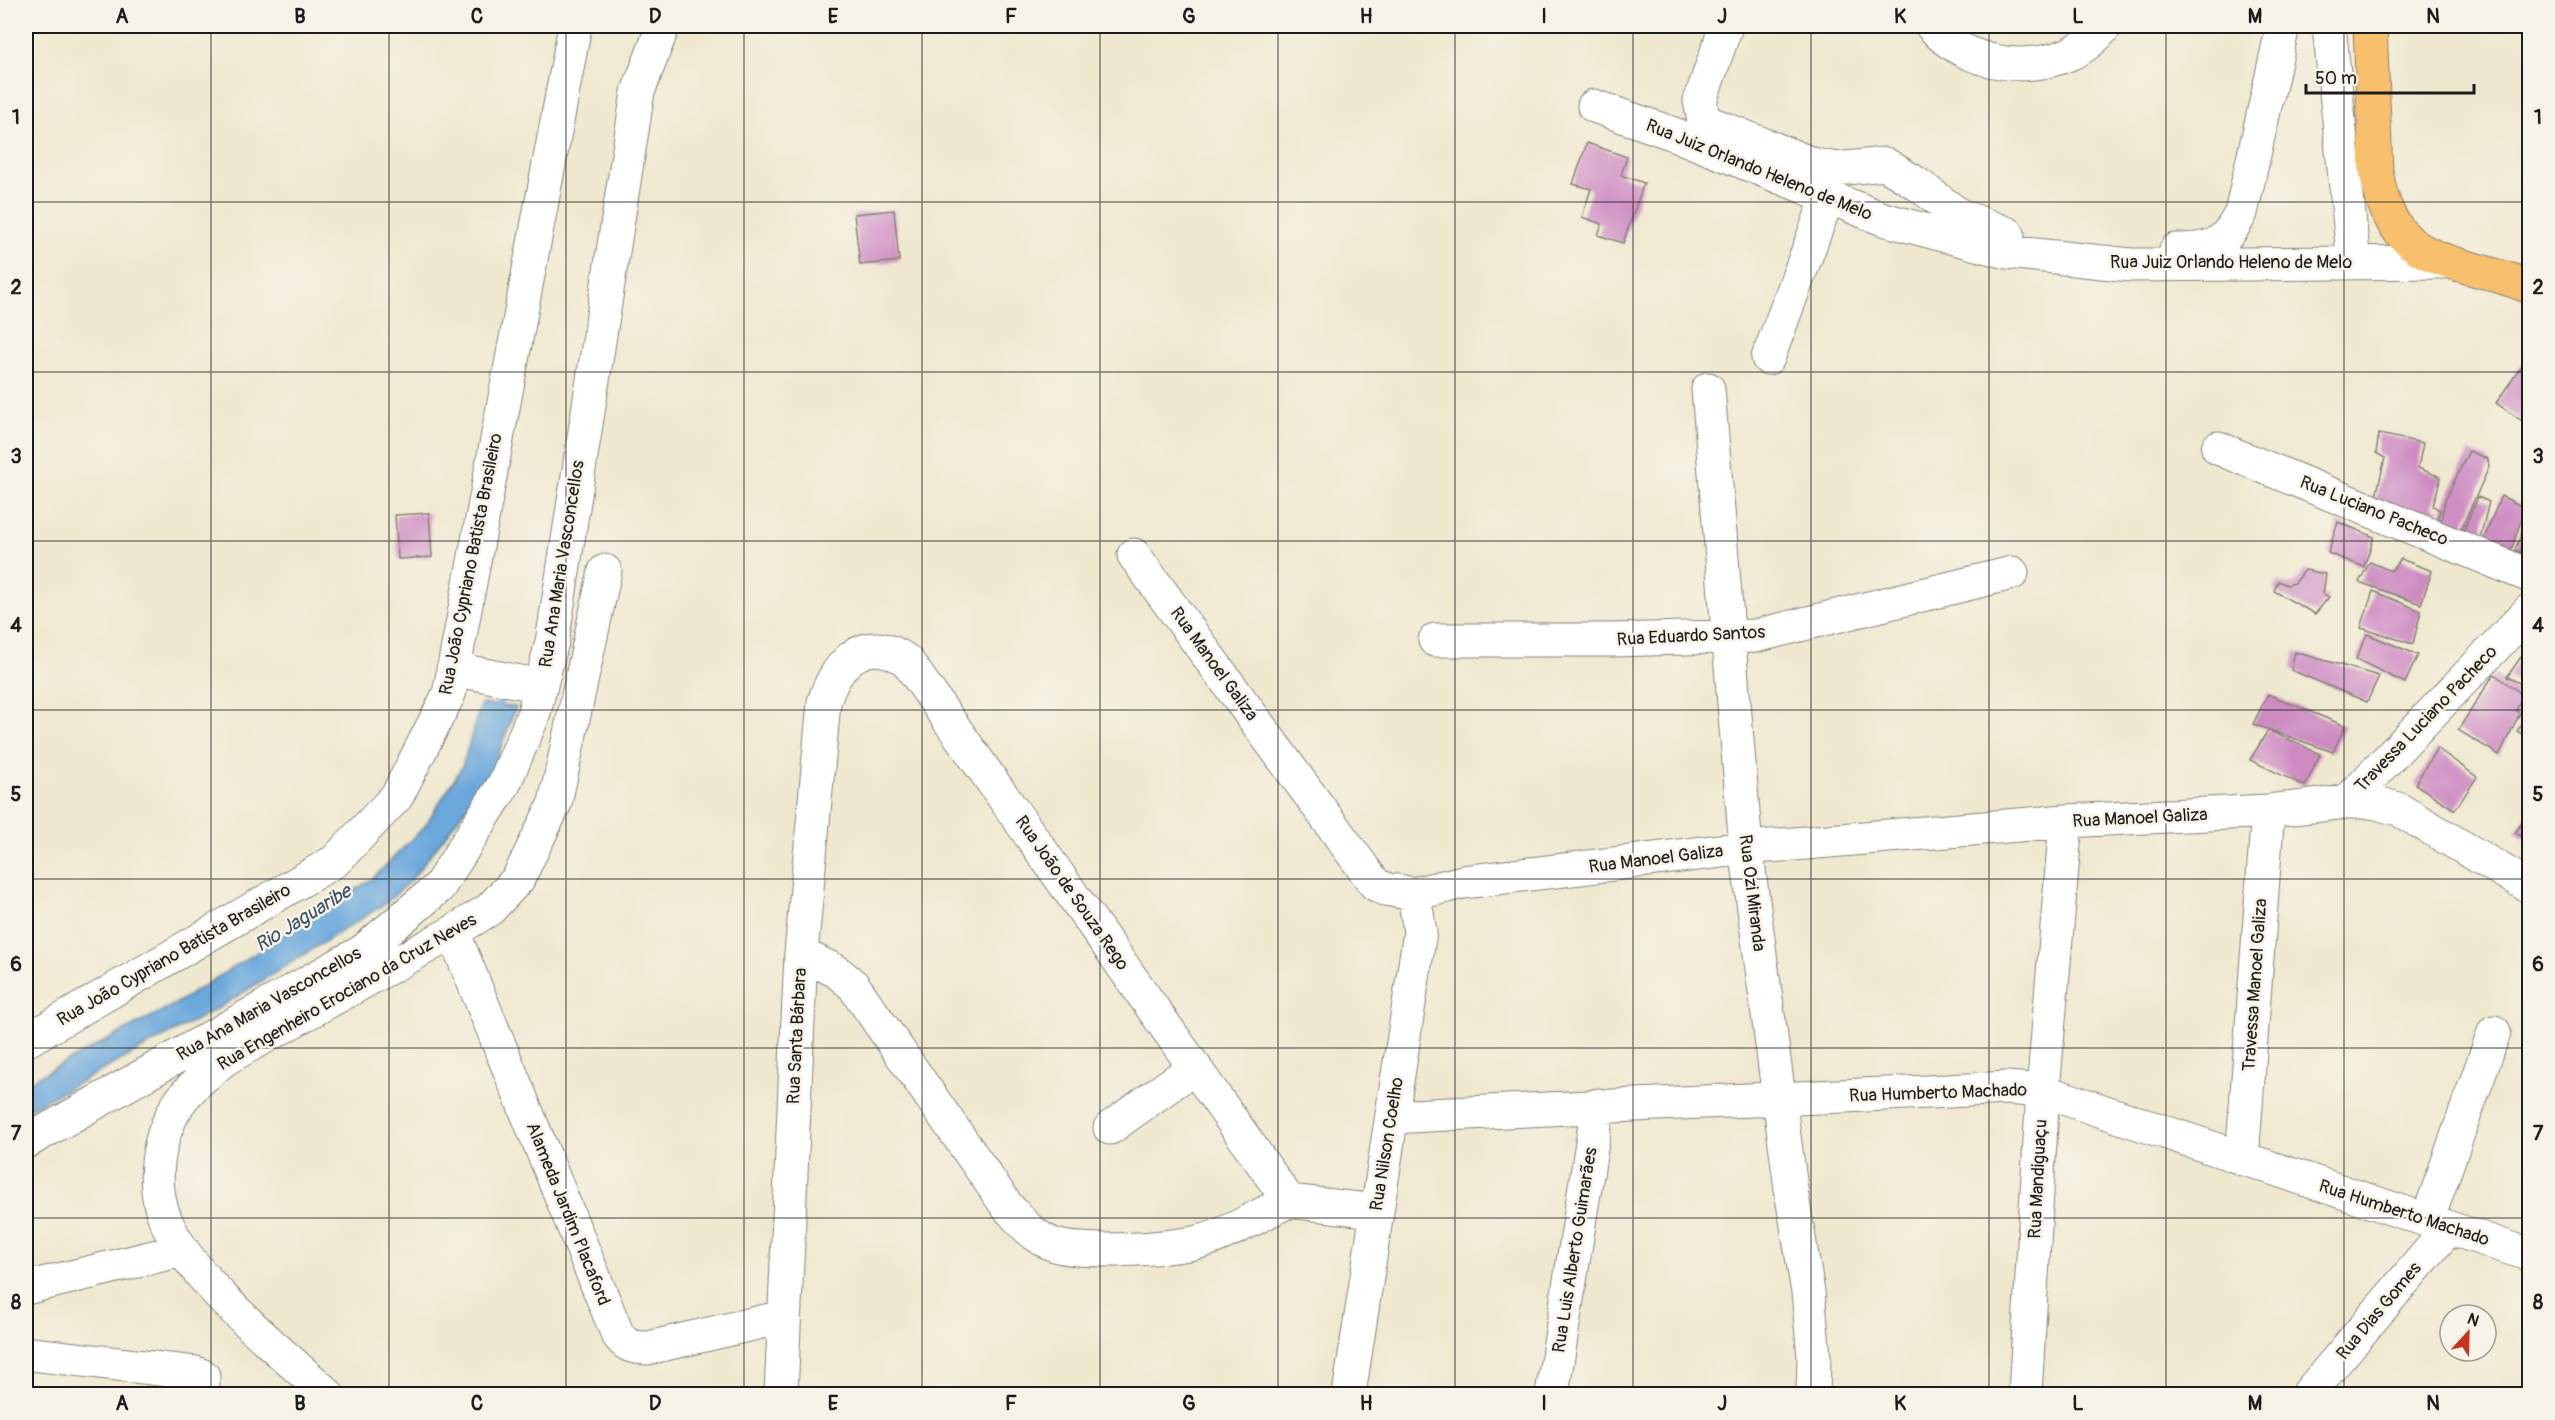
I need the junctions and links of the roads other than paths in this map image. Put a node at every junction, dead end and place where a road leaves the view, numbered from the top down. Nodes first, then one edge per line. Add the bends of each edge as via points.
1 (576, 26) edge
2 (663, 26) edge
3 (1726, 26) edge
4 (1932, 26) edge
5 (2105, 26) edge
6 (2283, 26) edge
7 (2329, 26) edge
8 (2370, 26) edge
9 (1594, 106) dead end
10 (1828, 197) junction
11 (2444, 262) junction
12 (2354, 263) junction
13 (2529, 287) edge
14 (1768, 358) dead end
15 (1708, 389) dead end
16 (2218, 448) dead end
17 (1134, 555) dead end
18 (605, 571) dead end
19 (2012, 573) dead end
20 (2529, 576) edge
21 (2529, 610) edge
22 (1727, 637) junction
23 (1435, 640) dead end
24 (456, 670) junction
25 (831, 680) joint
26 (538, 686) junction
27 (2347, 802) junction
28 (2268, 811) junction
29 (2066, 821) junction
30 (1746, 848) junction
31 (2529, 887) edge
32 (1414, 894) junction
33 (453, 932) junction
34 (801, 954) junction
35 (371, 964) junction
36 (2494, 1032) dead end
37 (26, 1041) edge
38 (218, 1048) junction
39 (1195, 1067) junction
40 (2043, 1091) junction
41 (1779, 1100) junction
42 (1598, 1105) junction
43 (1392, 1117) junction
44 (1110, 1128) dead end
45 (26, 1142) edge
46 (2242, 1159) junction
47 (1289, 1201) junction
48 (1376, 1211) junction
49 (2438, 1225) junction
50 (182, 1250) junction
51 (2529, 1255) edge
52 (26, 1288) edge
53 (783, 1317) junction
54 (32, 1354) dead end
55 (203, 1395) edge
56 (327, 1395) edge
57 (781, 1395) edge
58 (1349, 1395) edge
59 (1552, 1395) edge
60 (1813, 1395) edge
61 (2025, 1395) edge
62 (2308, 1395) edge

1 - 24 street, Rua João Cypriano Batista Brasileiro
2 - 26 street, Rua Ana Maria Vasconcellos via 638,92 552,642
3 - 6 street via 1700,100 1702,117 1710,123 1815,165 1836,169 1885,164 1959,215 2006,234 2187,250 2213,246 2225,238 2241,213
4 - 5 street via 1969,52 2003,63 2038,64 2069,56 2097,37
7 - 12 street
8 - 11 main road via 2379,192 2401,234 2416,249
9 - 10 street, Rua Juiz Orlando Heleno de Melo
10 - 12 street, Rua Juiz Orlando Heleno de Melo via 1912,229 2007,252 2131,265
10 - 14 street
11 - 12 street, Rua Juiz Orlando Heleno de Melo
11 - 13 main road, Rua Juiz Orlando Heleno de Melo via 2473,267
15 - 22 street, Rua Ozi Miranda
16 - 20 street, Rua Luciano Pacheco
17 - 32 street, Rua Manoel Galiza via 1375,884
18 - 33 street, Rua Engenheiro Erociano da Cruz Neves via 555,803 518,879 490,909
19 - 22 street, Rua Eduardo Santos via 1781,630
21 - 27 street, Travessa Luciano Pacheco
22 - 23 street, Rua Eduardo Santos
22 - 30 street, Rua Ozi Miranda
24 - 26 street
24 - 37 street, Rua João Cypriano Batista Brasileiro via 397,796 335,861
25 - 34 street, Rua Santa Bárbara via 824,702
25 - 39 street, Rua João de Souza Rego via 844,663 876,648 894,651 907,661
26 - 35 street, Rua Ana Maria Vasconcellos via 533,716 504,784 439,887
27 - 28 street, Rua Manoel Galiza
27 - 31 street, Rua Manoel Galiza via 2373,802 2398,809
28 - 29 street, Rua Manoel Galiza
28 - 46 street, Travessa Manoel Galiza
29 - 30 street, Rua Manoel Galiza
29 - 40 street, Rua Mandiguaçu
30 - 32 street, Rua Manoel Galiza via 1463,882
30 - 41 street, Rua Ozi Miranda
32 - 43 street, Rua Nilson Coelho via 1420,932
33 - 35 street, Rua Engenheiro Erociano da Cruz Neves
33 - 53 street, Alameda Jardim Placaford via 623,1343 648,1348
34 - 47 street via 853,984 1007,1206 1032,1234 1053,1245 1082,1250 1185,1245 1216,1236
34 - 53 street, Rua Santa Bárbara
35 - 38 street, Rua Engenheiro Erociano da Cruz Neves
36 - 49 street
38 - 45 street, Rua Ana Maria Vasconcellos
38 - 50 street, Rua Engenheiro Erociano da Cruz Neves via 201,1079 179,1103 157,1164 165,1221
39 - 44 street
39 - 47 street, Rua João de Souza Rego
40 - 41 street, Rua Humberto Machado via 2007,1088
40 - 46 street, Rua Humberto Machado
40 - 61 street, Rua Mandiguaçu
41 - 42 street, Rua Humberto Machado
41 - 60 street, Rua Ozi Miranda via 1808,1292
42 - 43 street, Rua Humberto Machado
42 - 59 street, Rua Luis Alberto Guimarães
43 - 48 street, Rua Nilson Coelho
46 - 49 street, Rua Humberto Machado
47 - 48 street
48 - 58 street, Rua Nilson Coelho
49 - 51 street, Rua Humberto Machado
49 - 62 street, Rua Dias Gomes
50 - 52 street
50 - 56 street, Rua Engenheiro Erociano da Cruz Neves via 215,1289
53 - 57 street, Rua Santa Bárbara
54 - 55 street via 195,1372 202,1376

